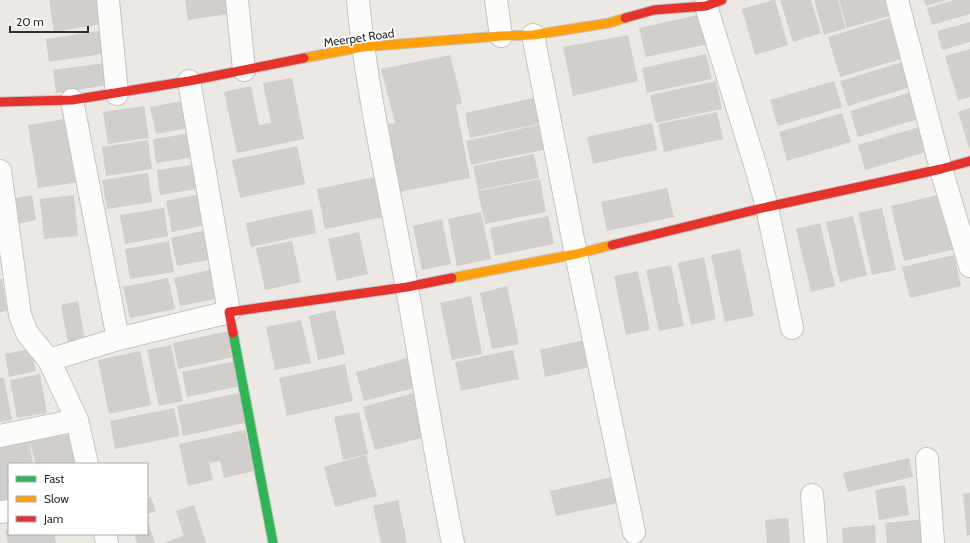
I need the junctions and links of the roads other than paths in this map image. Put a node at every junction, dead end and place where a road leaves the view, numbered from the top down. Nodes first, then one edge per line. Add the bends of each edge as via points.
1 (108, 0) edge
2 (237, 0) edge
3 (358, 0) edge
4 (496, 0) edge
5 (897, 0) edge
6 (714, 3) edge
7 (654, 5) edge
8 (533, 35) junction
9 (501, 36) junction
10 (362, 47) junction
11 (244, 70) junction
12 (189, 81) junction
13 (117, 94) junction
14 (72, 100) junction
15 (0, 102) edge
16 (970, 161) edge
17 (941, 169) junction
18 (0, 171) edge
19 (768, 207) junction
20 (4, 224) edge
21 (576, 254) junction
22 (970, 266) edge
23 (407, 287) junction
24 (229, 312) junction
25 (792, 328) dead end
26 (118, 339) junction
27 (49, 360) junction
28 (77, 420) junction
29 (0, 436) edge
30 (926, 459) dead end
31 (87, 463) edge
32 (812, 495) dead end
33 (634, 532) dead end
34 (273, 543) edge
35 (453, 543) edge
36 (816, 543) edge
37 (933, 543) edge

1 - 13 street
2 - 11 street
3 - 10 street
4 - 9 street
5 - 17 street
6 - 7 street, Meerpet Road
6 - 19 street
7 - 8 street, Meerpet Road via 609,23
8 - 9 street, Meerpet Road
8 - 21 street
9 - 10 street, Meerpet Road
10 - 11 street, Meerpet Road
10 - 23 street
11 - 12 street, Meerpet Road
12 - 13 street, Meerpet Road
12 - 24 street
13 - 14 street, Meerpet Road
14 - 15 street, Meerpet Road
14 - 26 street
16 - 17 street
17 - 19 street
17 - 22 street
18 - 20 street
19 - 21 street
19 - 25 street
20 - 27 street via 20,315 27,333
21 - 23 street
21 - 33 street
23 - 24 street
23 - 35 street
24 - 26 street
24 - 34 street
26 - 27 street
27 - 28 street
28 - 29 street
28 - 31 street
30 - 37 street
32 - 36 street

